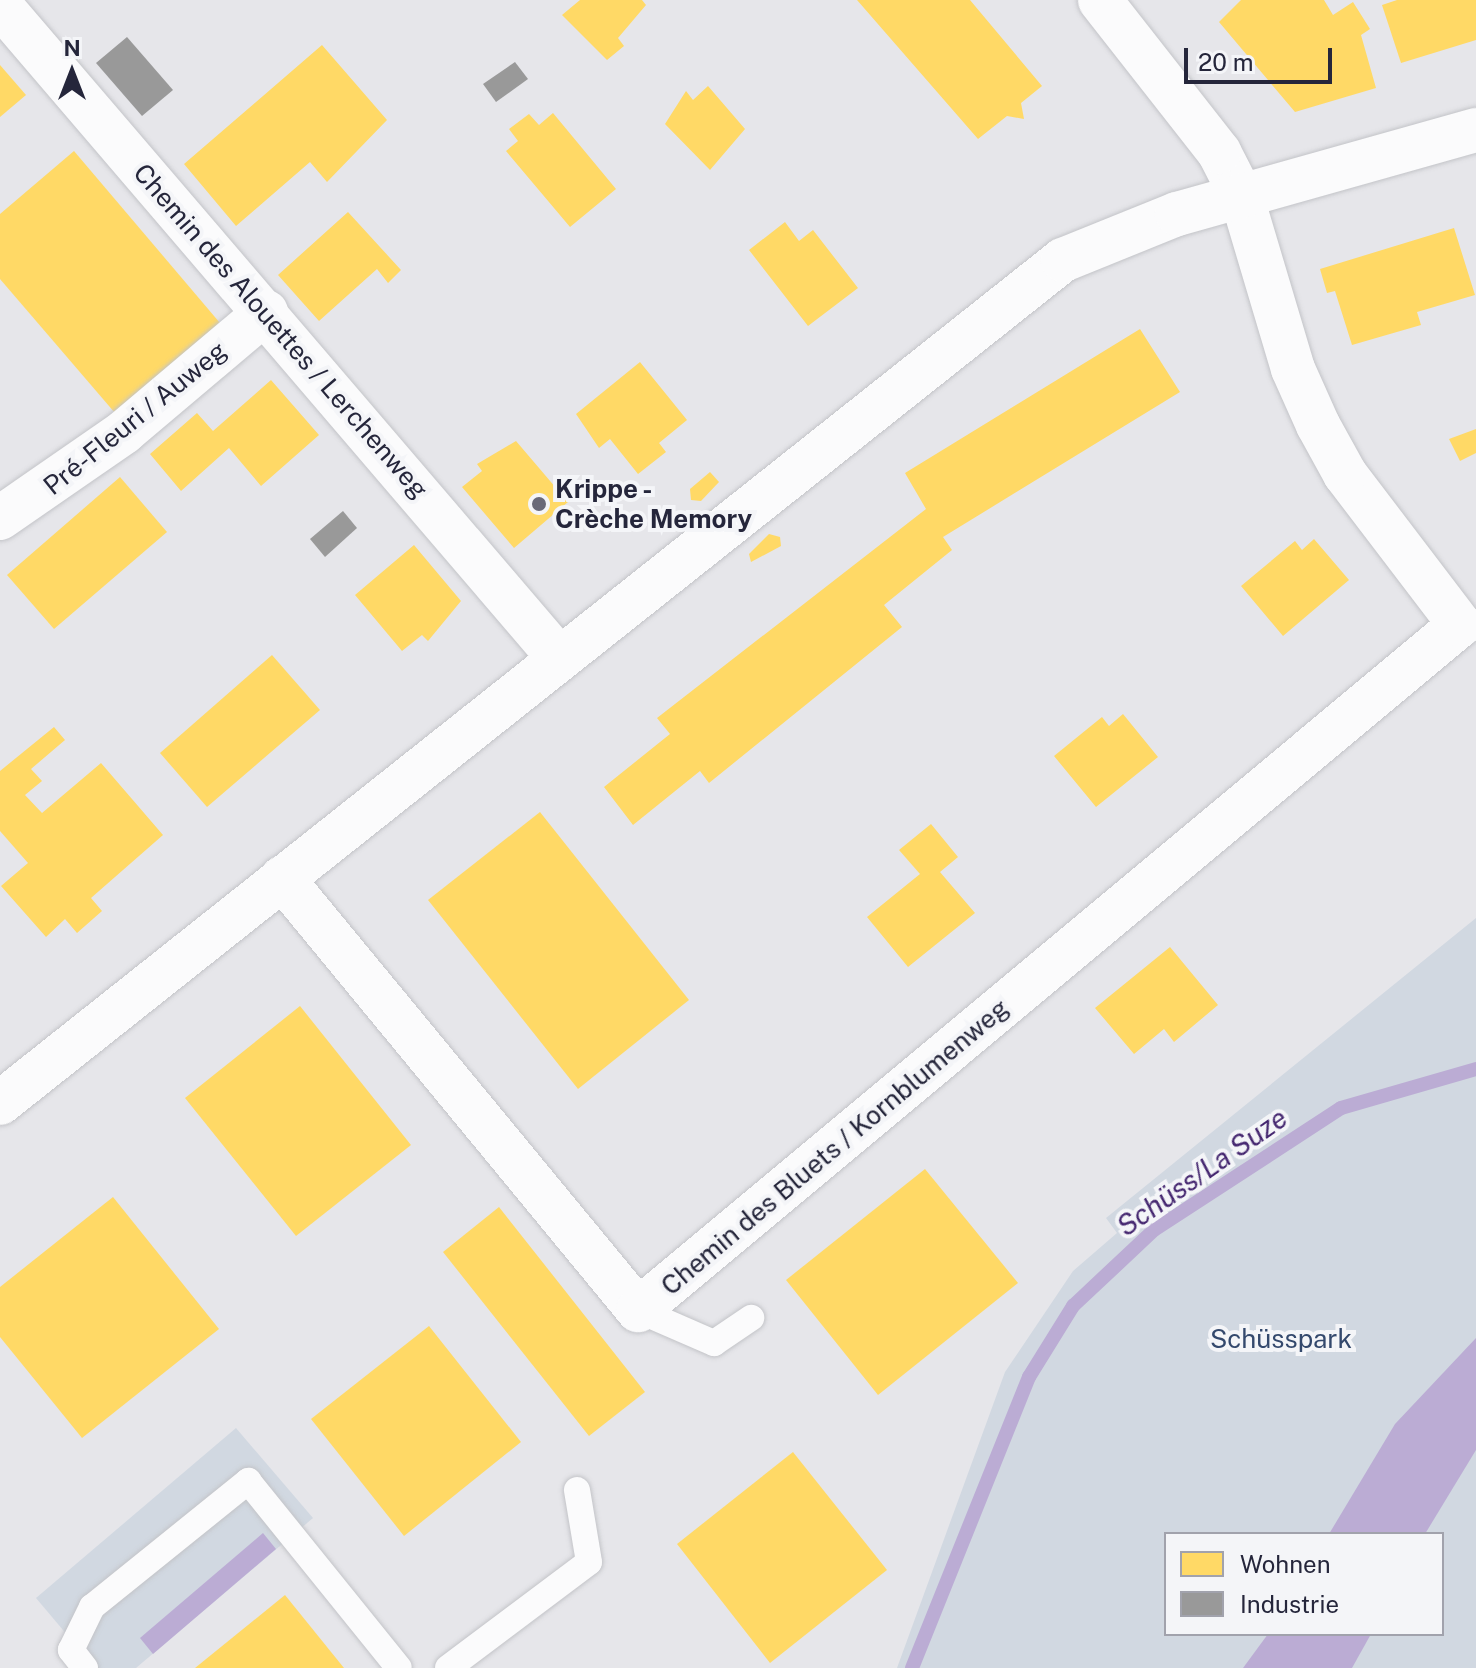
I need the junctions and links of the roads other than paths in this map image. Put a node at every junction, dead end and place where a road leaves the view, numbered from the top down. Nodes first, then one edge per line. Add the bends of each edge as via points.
1 (0, 5) edge
2 (1120, 8) edge
3 (1476, 130) edge
4 (1241, 195) junction
5 (266, 312) junction
6 (0, 518) edge
7 (559, 658) junction
8 (282, 878) junction
9 (0, 1103) edge
10 (638, 1310) junction
11 (751, 1318) dead end
12 (577, 1490) dead end
13 (85, 1668) edge
14 (399, 1668) edge
15 (448, 1668) edge

1 - 5 street, Chemin des Alouettes / Lerchenweg
2 - 4 street via 1205,128
3 - 4 street
4 - 7 street via 1063,260
4 - 10 street, Chemin des Bluets / Kornblumenweg via 1293,369 1318,425 1354,486 1460,625
5 - 6 street, Pré-Fleuri / Auweg via 124,432
5 - 7 street, Chemin des Alouettes / Lerchenweg
7 - 8 street
8 - 9 street
8 - 10 street, Chemin des Bluets / Kornblumenweg
10 - 11 lane via 714,1343
12 - 15 lane via 589,1562
13 - 14 lane via 71,1650 92,1607 248,1481

